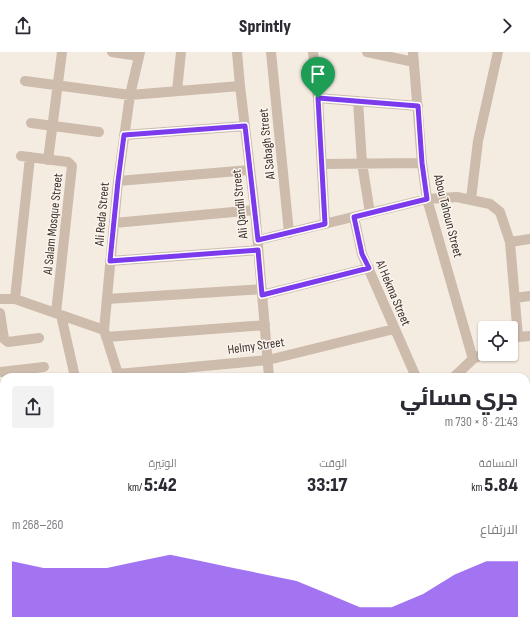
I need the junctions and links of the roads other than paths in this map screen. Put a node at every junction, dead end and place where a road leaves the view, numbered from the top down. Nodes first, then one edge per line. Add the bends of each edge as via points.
1 (62, 52) edge
2 (112, 52) edge
3 (181, 52) edge
4 (237, 52) edge
5 (271, 52) edge
6 (314, 52) edge
7 (367, 52) edge
8 (498, 52) edge
9 (140, 54) edge
10 (414, 57) edge
11 (25, 81) dead end
12 (58, 85) junction
13 (240, 86) junction
14 (177, 91) junction
15 (130, 95) junction
16 (318, 98) junction
17 (358, 101) junction
18 (418, 106) junction
19 (31, 123) dead end
20 (52, 126) junction
21 (245, 126) junction
22 (98, 132) dead end
23 (124, 135) junction
24 (48, 160) junction
25 (362, 163) junction
26 (422, 163) junction
27 (322, 164) junction
28 (250, 170) junction
29 (118, 181) junction
30 (427, 199) junction
31 (471, 199) junction
32 (255, 210) junction
33 (370, 213) junction
34 (354, 217) junction
35 (114, 223) junction
36 (325, 224) junction
37 (289, 233) junction
38 (530, 240) edge
39 (510, 242) junction
40 (258, 245) junction
41 (110, 261) junction
42 (369, 268) junction
43 (262, 292) junction
44 (530, 296) edge
45 (515, 298) junction
46 (0, 299) edge
47 (15, 299) junction
48 (107, 299) junction
49 (0, 313) edge
50 (58, 314) junction
51 (514, 321) edge
52 (265, 325) junction
53 (394, 329) junction
54 (105, 334) junction
55 (530, 336) edge
56 (39, 338) dead end
57 (518, 338) edge
58 (478, 356) edge
59 (473, 359) junction
60 (268, 360) junction
61 (44, 368) dead end
62 (0, 372) edge
63 (74, 373) edge
64 (117, 373) edge
65 (146, 373) edge
66 (270, 373) edge
67 (414, 373) edge
68 (458, 373) edge

1 - 12 street
2 - 9 street
3 - 14 street
4 - 13 street, Ali Qandil Street
5 - 37 street, Al Sabagh Street
6 - 16 street
7 - 10 street
8 - 31 street via 478,141
9 - 15 street, Ali Reda Street
10 - 18 street, Abou Tahoun Street
11 - 12 street
12 - 15 street
12 - 20 street
13 - 14 street
13 - 21 street, Ali Qandil Street
14 - 15 street
15 - 23 street, Ali Reda Street
16 - 17 street
16 - 27 street
17 - 18 street
17 - 25 street
18 - 26 street, Abou Tahoun Street
19 - 20 street
20 - 22 street
20 - 24 street
21 - 23 street
21 - 28 street, Ali Qandil Street
23 - 29 street, Ali Reda Street
24 - 47 street, Al Salam Mosque Street via 26,157
24 - 50 street, Al Salam Mosque Street via 68,162 72,166
25 - 26 street
25 - 27 street
25 - 33 street
26 - 30 street, Abou Tahoun Street
27 - 36 street
28 - 29 street
28 - 32 street, Ali Qandil Street
29 - 35 street, Ali Reda Street
30 - 31 street
30 - 33 street
30 - 59 street, Abou Tahoun Street
31 - 39 street via 490,204 500,212
32 - 35 street
32 - 40 street, Ali Qandil Street
33 - 34 street
34 - 36 street
34 - 42 street, Al Hekma Street via 362,254
35 - 41 street, Ali Reda Street
36 - 37 street
37 - 40 street
38 - 39 street
39 - 45 street
40 - 41 street
40 - 43 street, Ali Qandil Street
41 - 48 street, Ali Reda Street
42 - 43 street
42 - 53 street, Al Hekma Street
43 - 48 street
43 - 52 street, Ali Qandil Street
44 - 45 street
45 - 51 street
46 - 47 street
47 - 50 street
48 - 54 street, Ali Reda Street
49 - 56 street via 4,339 8,342
50 - 54 street
50 - 63 street
52 - 54 street
52 - 60 street, Ali Qandil Street
53 - 60 street, Helmy Street
53 - 67 street, Al Hekma Street
54 - 64 street, Ali Reda Street
55 - 57 street
58 - 59 street
59 - 68 street
60 - 65 street, Helmy Street
60 - 66 street, Ali Qandil Street
61 - 62 street

